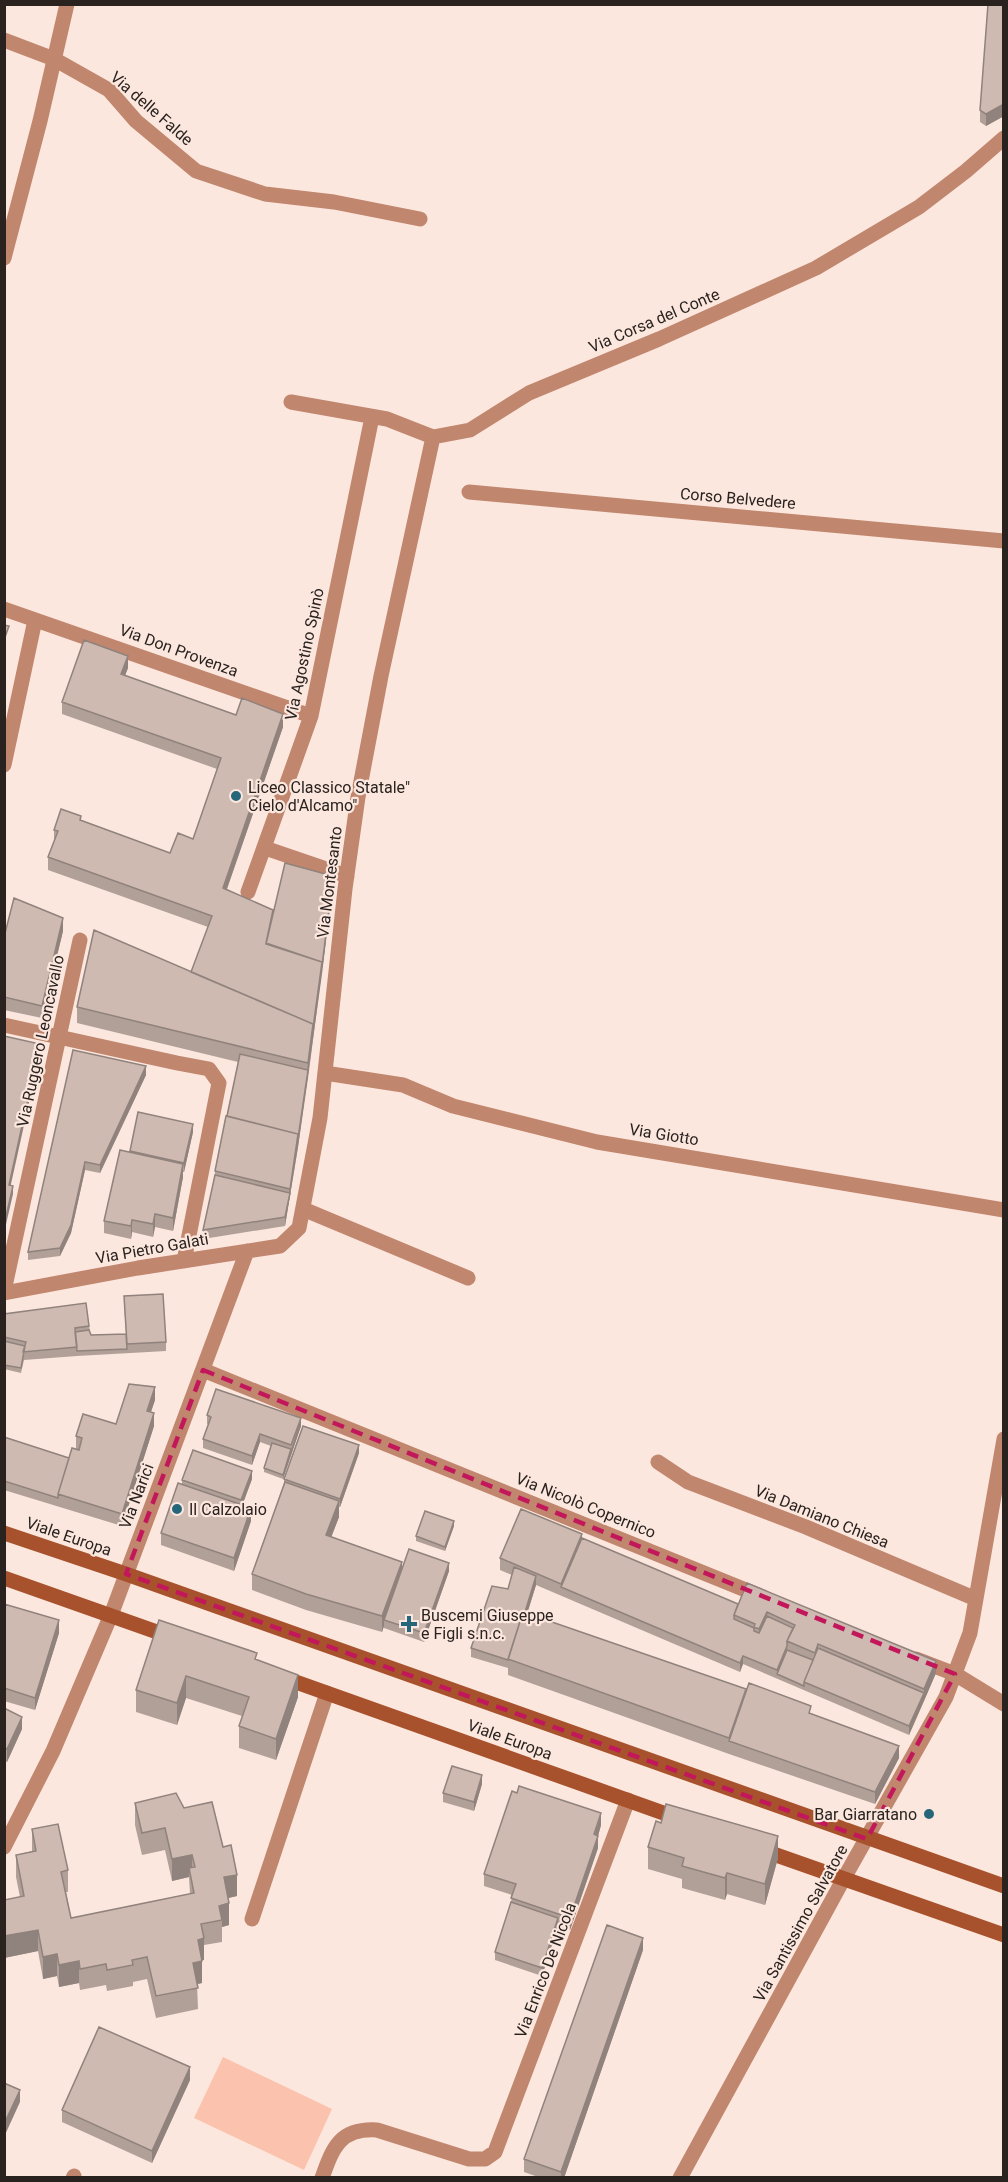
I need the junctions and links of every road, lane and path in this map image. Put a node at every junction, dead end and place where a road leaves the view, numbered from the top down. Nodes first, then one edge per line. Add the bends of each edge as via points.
1 (67, 4) edge
2 (4, 40) edge
3 (54, 59) junction
4 (1004, 138) edge
5 (420, 219) dead end
6 (4, 258) edge
7 (291, 402) dead end
8 (372, 417) junction
9 (434, 437) junction
10 (469, 492) dead end
11 (1004, 541) edge
12 (4, 609) edge
13 (34, 620) junction
14 (311, 716) junction
15 (4, 765) edge
16 (265, 848) junction
17 (347, 876) junction
18 (248, 892) dead end
19 (80, 940) dead end
20 (4, 1025) edge
21 (60, 1038) junction
22 (325, 1073) junction
23 (303, 1209) junction
24 (1004, 1210) edge
25 (299, 1228) joint
26 (247, 1251) junction
27 (184, 1261) junction
28 (468, 1278) dead end
29 (4, 1292) edge
30 (203, 1370) junction
31 (1003, 1444) edge
32 (658, 1462) dead end
33 (4, 1533) edge
34 (126, 1574) junction
35 (4, 1578) edge
36 (976, 1599) junction
37 (778, 1602) edge
38 (111, 1615) junction
39 (187, 1642) edge
40 (899, 1652) edge
41 (262, 1670) edge
42 (955, 1674) junction
43 (327, 1693) junction
44 (1004, 1704) edge
45 (628, 1800) junction
46 (692, 1824) edge
47 (867, 1839) junction
48 (746, 1844) edge
49 (4, 1847) edge
50 (843, 1880) junction
51 (1004, 1886) edge
52 (252, 1919) dead end
53 (1004, 1935) edge
54 (322, 2178) edge
55 (680, 2178) edge

1 - 3 street
2 - 3 street, Via delle Falde
3 - 5 street, Via delle Falde via 109,90 135,121 196,171 265,194 334,202
3 - 6 street
4 - 9 street, Via Corsa del Conte via 919,207 816,268 529,393 470,430
7 - 8 street
8 - 9 street
8 - 14 street, Via Agostino Spinò
9 - 17 street, Via Montesanto via 381,676
10 - 11 street, Corso Belvedere
12 - 13 street, Via Don Provenza
13 - 14 street, Via Don Provenza
13 - 15 street
14 - 16 street, Via Agostino Spinò
16 - 17 street
16 - 18 street, Via Agostino Spinò
17 - 22 street, Via Montesanto
19 - 21 street, Via Ruggero Leoncavallo
20 - 21 street
21 - 27 street via 209,1069 219,1083
21 - 29 street, Via Ruggero Leoncavallo
22 - 23 street, Via Montesanto
22 - 24 street, Via Giotto via 403,1085 453,1106 597,1142
23 - 25 street, Via Montesanto
23 - 28 street
25 - 26 street, Via Pietro Galati via 280,1246
26 - 27 street, Via Pietro Galati
26 - 30 street, Via Narici
27 - 29 street, Via Pietro Galati
30 - 34 street, Via Narici
30 - 37 street, Via Nicolò Copernico
31 - 36 street, Via Santissimo Salvatore
32 - 36 street, Via Damiano Chiesa via 688,1482 807,1527
33 - 34 street, Viale Europa
34 - 38 street, Via Narici
34 - 47 street, Viale Europa
35 - 38 street
36 - 42 street, Via Santissimo Salvatore via 970,1633
38 - 39 street
38 - 49 street, Via Narici via 53,1751
40 - 42 street
41 - 43 street, Viale Europa
42 - 44 street
42 - 47 street, Via Santissimo Salvatore
43 - 45 street, Viale Europa
43 - 52 street
45 - 46 street, Viale Europa
45 - 54 street, Via Enrico De Nicola via 495,2152 484,2159 469,2159 365,2129 354,2131 334,2147
47 - 50 street, Via Santissimo Salvatore
47 - 51 street, Viale Europa
48 - 50 street
50 - 53 street
50 - 55 street, Via Santissimo Salvatore

